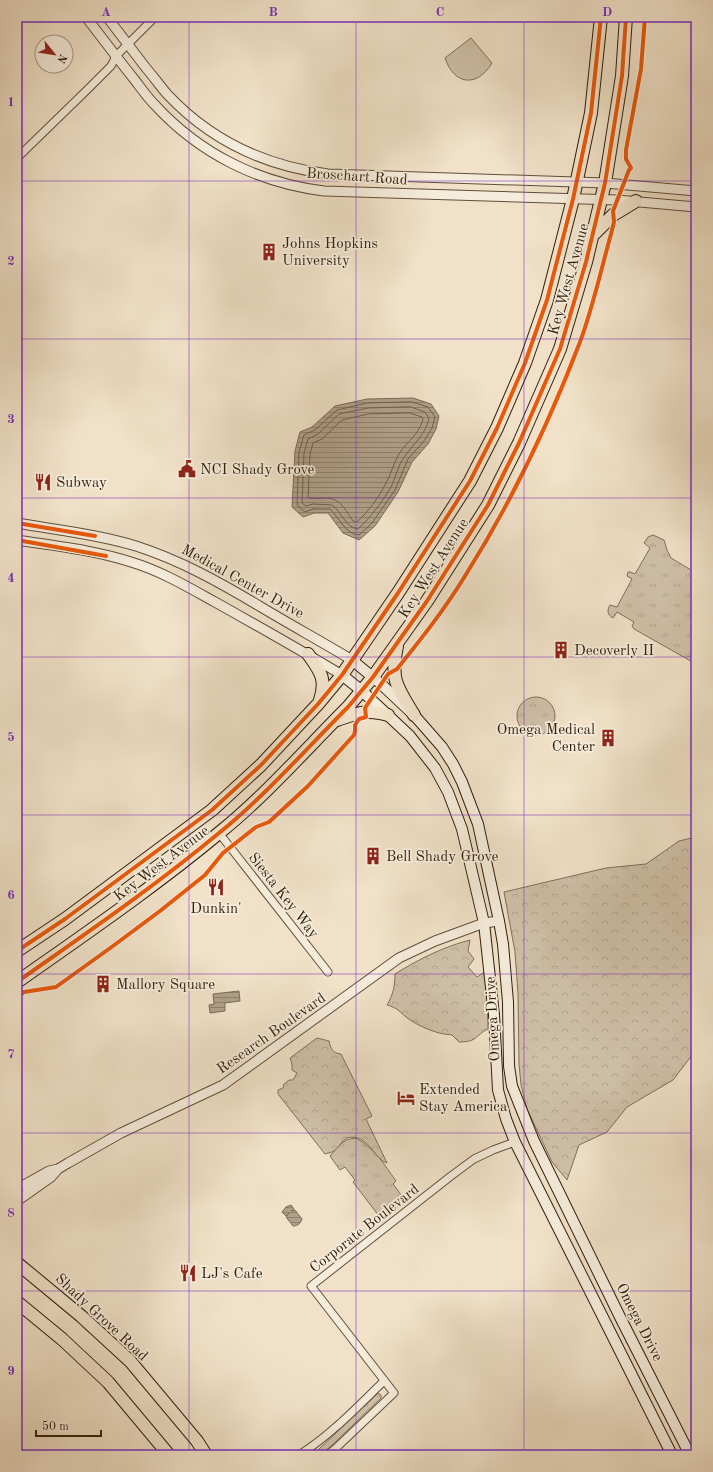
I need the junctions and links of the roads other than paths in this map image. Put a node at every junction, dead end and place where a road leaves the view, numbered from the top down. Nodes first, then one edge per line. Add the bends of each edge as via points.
1 (86, 17) edge
2 (107, 17) edge
3 (155, 17) edge
4 (601, 17) edge
5 (626, 17) edge
6 (128, 44) junction
7 (116, 56) junction
8 (17, 158) edge
9 (576, 183) junction
10 (605, 183) junction
11 (696, 191) edge
12 (573, 199) junction
13 (602, 200) junction
14 (636, 201) junction
15 (696, 207) edge
16 (593, 235) junction
17 (17, 523) edge
18 (17, 540) edge
19 (398, 642) junction
20 (308, 654) junction
21 (352, 660) junction
22 (342, 675) junction
23 (372, 677) junction
24 (362, 691) junction
25 (318, 704) junction
26 (388, 715) junction
27 (414, 715) junction
28 (334, 721) junction
29 (219, 833) junction
30 (499, 920) junction
31 (484, 924) junction
32 (17, 951) edge
33 (328, 972) dead end
34 (17, 982) edge
35 (515, 1142) junction
36 (58, 1169) junction
37 (17, 1189) edge
38 (17, 1201) edge
39 (17, 1263) edge
40 (17, 1302) edge
41 (384, 1381) junction
42 (170, 1455) edge
43 (206, 1455) edge
44 (299, 1455) edge
45 (327, 1455) edge
46 (672, 1455) edge
47 (690, 1455) edge

1 - 7 street, Broschart Road
2 - 6 street, Broschart Road
3 - 6 street
4 - 9 main road, Key West Avenue via 591,113
5 - 10 main road, Key West Avenue via 622,76
6 - 7 street
6 - 9 street, Broschart Road via 167,94 204,128 222,140 276,163 299,170 328,174
7 - 8 street via 111,66
7 - 12 street, Broschart Road via 154,105 194,141 213,154 271,179 324,191
9 - 10 street, Broschart Road
9 - 12 main road, Key West Avenue
10 - 11 street, Broschart Road
10 - 13 main road, Key West Avenue
12 - 13 street, Broschart Road
12 - 21 main road, Key West Avenue via 543,313 497,428 470,481
13 - 14 street, Broschart Road
13 - 16 main road, Key West Avenue
14 - 15 street, Broschart Road
14 - 16 main road via 614,215
16 - 19 main road, Key West Avenue via 560,349 516,449 488,505
17 - 21 street, Medical Center Drive via 109,539 164,556 223,584
18 - 20 street via 106,556 154,570
19 - 23 main road, Key West Avenue
19 - 27 main road via 394,659 395,681
20 - 22 street
20 - 25 main road via 324,682
21 - 22 main road, Key West Avenue
21 - 23 main road, Medical Center Drive
22 - 24 main road
22 - 25 main road, Key West Avenue
23 - 24 main road, Key West Avenue
23 - 27 main road, Omega Drive
24 - 26 main road, Omega Drive
24 - 28 main road, Key West Avenue
25 - 32 main road, Key West Avenue via 261,765 212,810 65,919
26 - 28 main road via 365,711
26 - 31 main road, Omega Drive via 427,757 448,792 462,829
27 - 30 main road, Omega Drive via 442,747 462,782 478,824
28 - 29 main road, Key West Avenue via 261,795
29 - 33 street, Siesta Key Way
29 - 34 main road, Key West Avenue via 146,890
30 - 31 street, Research Boulevard
30 - 47 main road, Omega Drive via 508,1002 509,1066 518,1104
31 - 35 main road, Omega Drive via 494,1015 498,1090
31 - 36 street, Research Boulevard via 435,941 399,958 223,1084 121,1133
35 - 41 street, Corporate Boulevard via 474,1159 311,1286
35 - 46 main road, Omega Drive
36 - 37 street, Research Boulevard via 49,1171
36 - 38 street, Research Boulevard
39 - 43 main road, Shady Grove Road via 130,1361
40 - 42 main road via 108,1382
41 - 44 street via 338,1425
41 - 45 street, Corporate Boulevard via 394,1393

